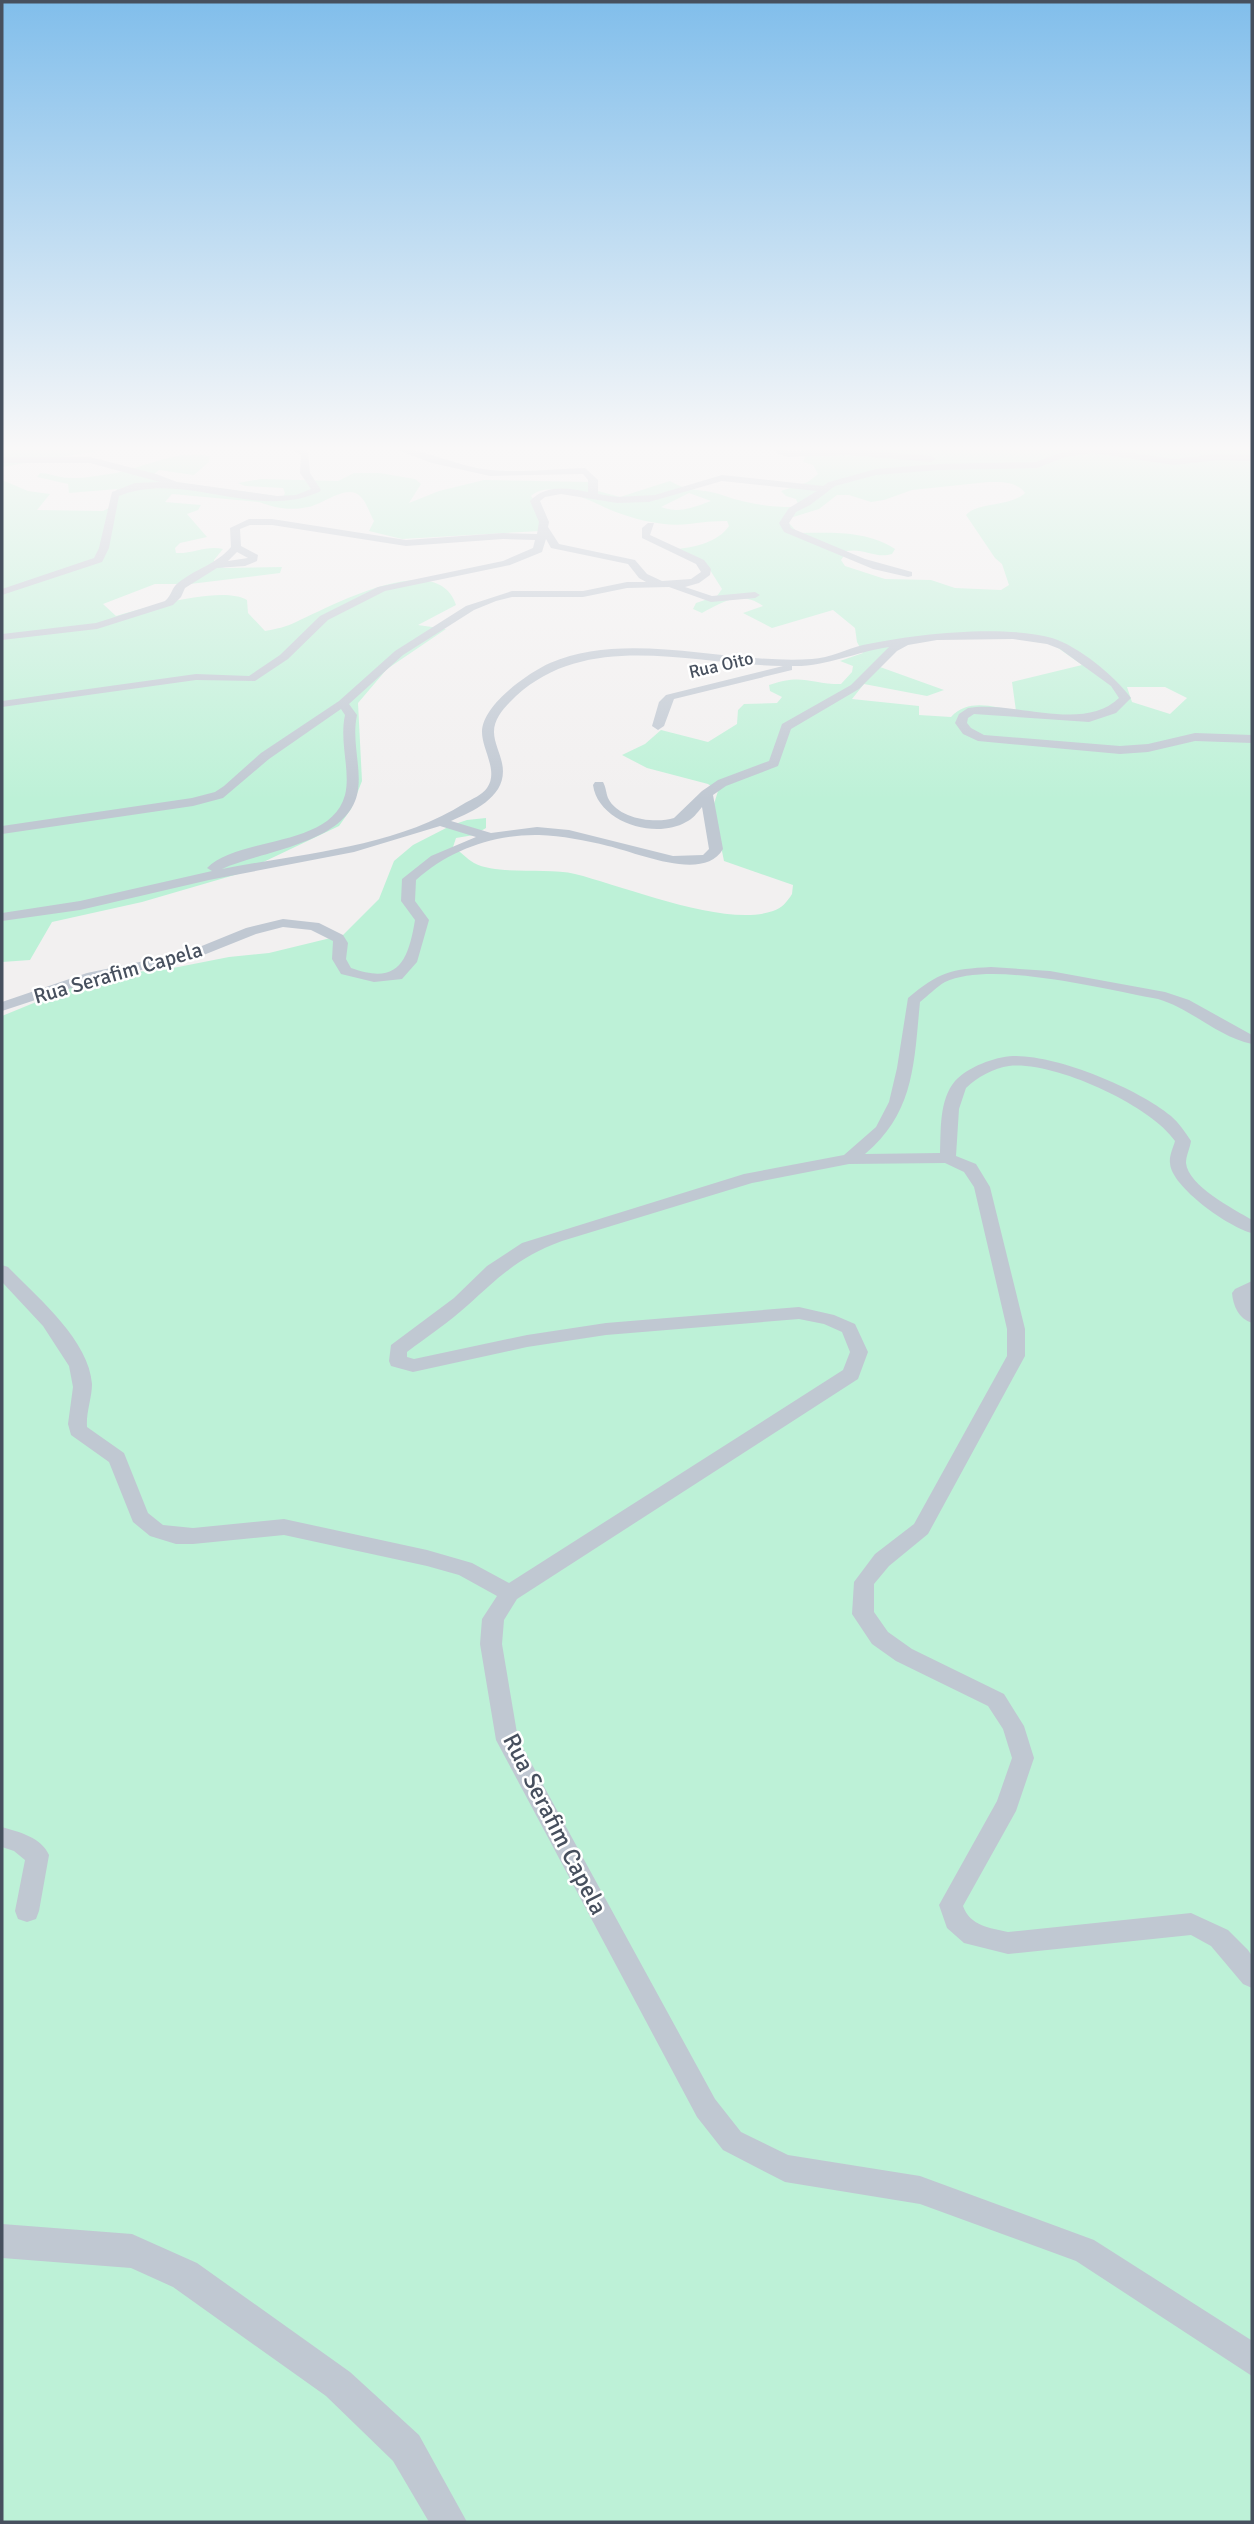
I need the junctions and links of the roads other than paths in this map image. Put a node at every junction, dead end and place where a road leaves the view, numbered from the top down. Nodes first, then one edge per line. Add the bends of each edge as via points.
1 (84, 565) edge
2 (217, 565) edge
3 (489, 565) edge
4 (633, 565) edge
5 (702, 565) edge
6 (866, 565) edge
7 (908, 575) dead end
8 (664, 584) junction
9 (2, 593) edge
10 (755, 595) dead end
11 (2, 637) edge
12 (905, 642) junction
13 (812, 663) junction
14 (343, 703) junction
15 (2, 704) edge
16 (658, 726) dead end
17 (1252, 739) edge
18 (599, 785) dead end
19 (706, 794) junction
20 (440, 822) junction
21 (2, 830) edge
22 (491, 837) junction
23 (207, 877) junction
24 (2, 918) edge
25 (2, 1007) edge
26 (1252, 1040) edge
27 (948, 1158) junction
28 (849, 1159) junction
29 (1252, 1228) edge
30 (2, 1271) edge
31 (1252, 1287) edge
32 (1252, 1317) edge
33 (510, 1593) junction
34 (2, 1837) edge
35 (27, 1911) dead end
36 (1252, 1976) edge
37 (2, 2241) edge
38 (1252, 2361) edge
39 (449, 2522) edge

1 - 9 street
2 - 11 street via 178,588 172,601 124,619 69,631
3 - 15 street via 393,585 333,613 284,657 245,680 196,677
4 - 8 street via 643,576
5 - 8 street via 706,569 695,581
6 - 7 street
8 - 10 street via 711,599
8 - 14 street via 492,599 409,645
12 - 13 street
12 - 17 street via 950,636 1034,636 1064,647 1115,684 1125,698 1112,711 1089,718 972,710 961,723 982,738 1119,750 1195,737
12 - 19 street via 881,658 847,693 786,727 774,763
13 - 16 street, Rua Oito via 679,693 665,702
13 - 20 street via 637,652 588,656 556,665 530,678 492,716 488,732 498,777 490,793
14 - 21 street via 265,756 219,795
14 - 23 street via 351,715 346,742 352,785 340,816 288,843 217,866
18 - 19 street via 610,809 650,824 679,821
19 - 22 street via 716,849 706,859 674,859 553,832
20 - 22 street
20 - 23 street via 335,852
22 - 25 street, Rua Serafim Capela via 445,855 409,879 408,901 422,920 419,940 402,972 388,977 346,971 339,959 339,939 297,922 267,926 191,956 92,976
23 - 24 street
26 - 28 street via 1235,1035 1183,1002 1160,995 1006,970 940,978 913,1001 894,1108 883,1129
27 - 28 street
27 - 29 street via 958,1087 972,1075 1012,1061 1044,1064 1088,1079 1164,1118 1183,1141 1178,1162 1187,1181
27 - 36 street via 970,1168 982,1187 1016,1329 1016,1356 920,1529 864,1582 863,1614 880,1639 904,1655 996,1700 1013,1726 1023,1758 1008,1804 951,1905 956,1920 973,1936 1008,1942 1191,1924 1211,1930 1230,1945
28 - 33 street via 750,1178 528,1247 493,1270 398,1350 398,1361 413,1366 606,1329 799,1313 849,1328 859,1352 851,1374
30 - 33 street via 67,1344 79,1366 82,1384 78,1430 117,1458 140,1517 148,1526 176,1536 284,1527 465,1569
31 - 32 street via 1241,1293 1242,1304
33 - 38 street, Rua Serafim Capela via 492,1619 491,1644 507,1740 706,2108 732,2141 785,2168 920,2190 1084,2250
34 - 35 street via 37,1855
37 - 39 street via 132,2251 185,2275 338,2384 406,2448

